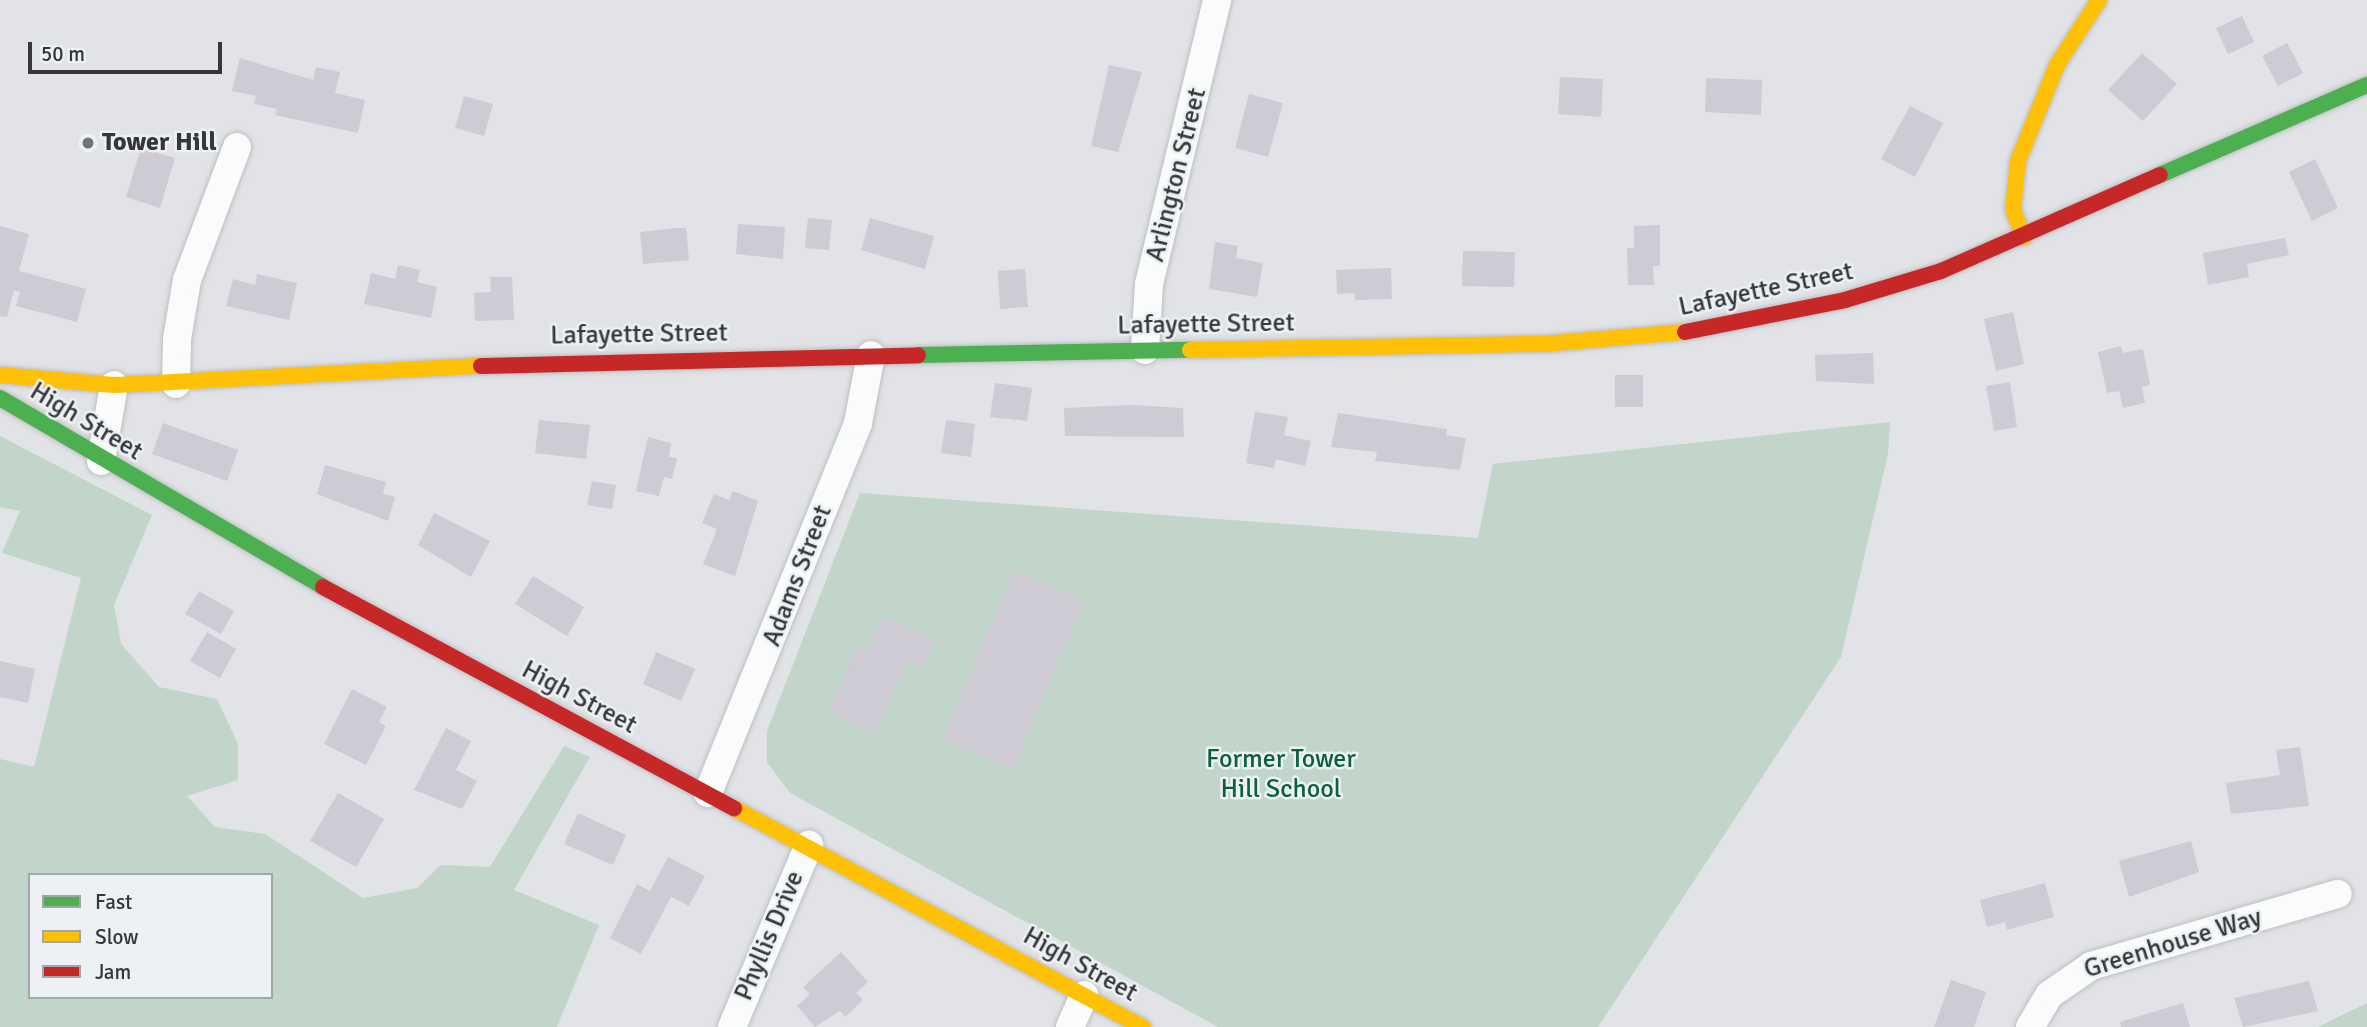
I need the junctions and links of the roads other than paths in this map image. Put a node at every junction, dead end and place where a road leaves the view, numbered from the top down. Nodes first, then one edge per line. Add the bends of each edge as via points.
1 (1217, 0) edge
2 (2099, 0) edge
3 (2367, 85) edge
4 (237, 147) dead end
5 (2024, 237) junction
6 (1145, 350) junction
7 (871, 355) junction
8 (0, 375) edge
9 (176, 384) junction
10 (114, 385) junction
11 (0, 398) edge
12 (101, 461) junction
13 (708, 793) junction
14 (809, 845) junction
15 (2338, 894) dead end
16 (1084, 995) junction
17 (732, 1027) edge
18 (1070, 1027) edge
19 (1143, 1027) edge
20 (2030, 1027) edge

1 - 6 street, Arlington Street via 1149,284
2 - 5 main road via 2057,65 2018,161 2013,210
3 - 5 main road, Lafayette Street
4 - 9 street via 187,280 177,339
5 - 6 main road, Lafayette Street via 1855,297 1677,334 1544,344
6 - 7 main road, Lafayette Street
7 - 9 main road, Lafayette Street via 530,363
7 - 13 street, Adams Street via 858,423
8 - 10 main road, Lafayette Street
9 - 10 main road, Lafayette Street
10 - 12 street
11 - 12 main road, High Street
12 - 13 main road, High Street via 352,604
13 - 14 main road, High Street
14 - 16 main road, High Street
14 - 17 street, Phyllis Drive
15 - 20 street, Greenhouse Way via 2091,966 2049,995
16 - 18 street
16 - 19 main road, High Street

